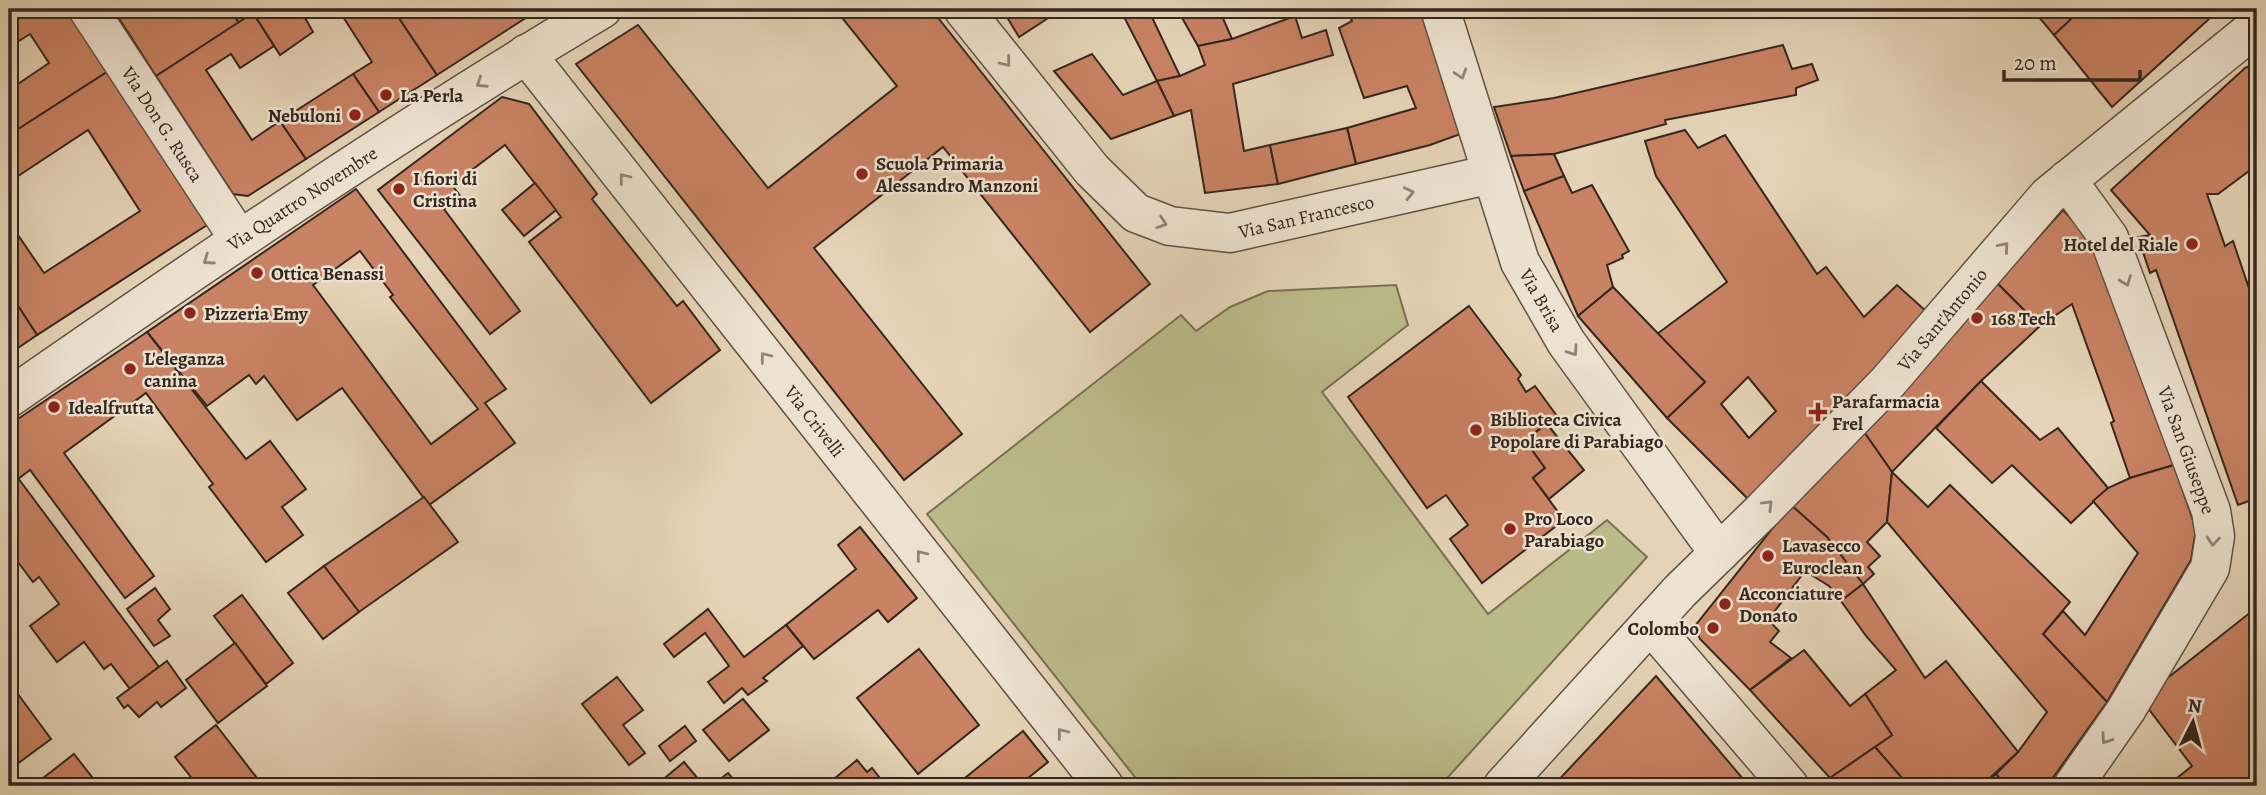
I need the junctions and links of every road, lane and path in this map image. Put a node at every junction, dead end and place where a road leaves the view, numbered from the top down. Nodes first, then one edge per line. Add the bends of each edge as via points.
1 (88, 9) edge
2 (602, 9) edge
3 (964, 9) edge
4 (1440, 9) edge
5 (2257, 26) edge
6 (526, 54) junction
7 (1492, 174) junction
8 (2067, 180) junction
9 (239, 239) junction
10 (9, 398) edge
11 (1719, 553) junction
12 (1650, 624) junction
13 (1104, 786) edge
14 (1503, 786) edge
15 (1789, 786) edge
16 (2073, 786) edge

1 - 9 street, Via Don G. Rusca
2 - 6 street, Via Quattro Novembre
3 -> 7 street, Via San Francesco via 1091,170 1136,213 1170,226 1230,233
4 -> 7 street, Via Brisa
5 - 8 street, Via Sant'Antonio
6 -> 9 street, Via Quattro Novembre
13 -> 6 street, Via Crivelli
7 -> 11 street, Via Brisa via 1520,261 1566,342
11 -> 8 street, Via Sant'Antonio via 1888,382 2048,196
8 -> 16 street, Via San Giuseppe via 2109,238 2211,511 2216,536 2210,568 2126,710
9 -> 10 street, Via Quattro Novembre
11 - 12 street, Via Sant'Antonio
12 - 14 street, Via Sant'Antonio
12 - 15 street

